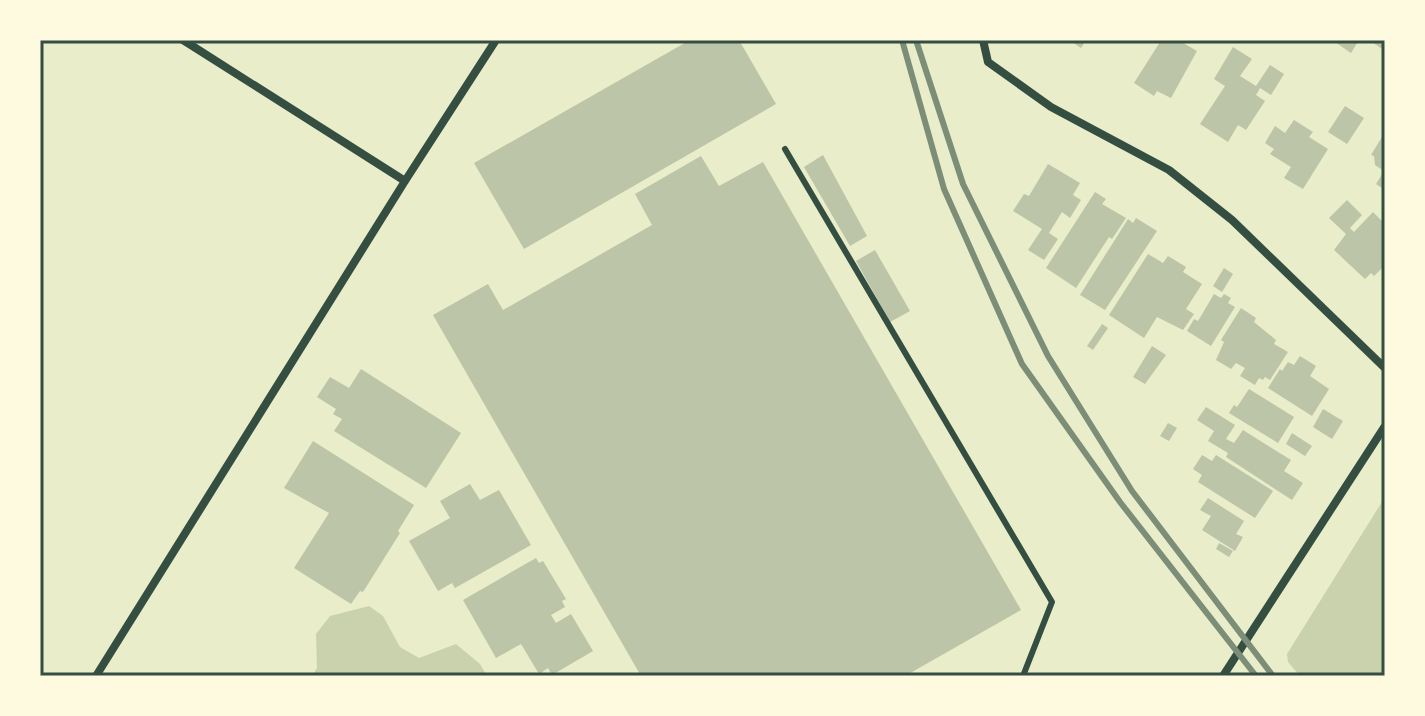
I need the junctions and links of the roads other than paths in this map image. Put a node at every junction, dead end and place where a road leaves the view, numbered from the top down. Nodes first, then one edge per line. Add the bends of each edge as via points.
1 (183, 40) edge
2 (496, 40) edge
3 (983, 40) edge
4 (785, 149) dead end
5 (405, 181) junction
6 (1385, 368) edge
7 (1385, 426) edge
8 (96, 676) edge
9 (1023, 676) edge
10 (1223, 676) edge

1 - 5 street
2 - 5 street
3 - 6 street via 988,62 1051,107 1169,170 1232,220
4 - 9 lane via 1052,602
5 - 8 street
7 - 10 street

